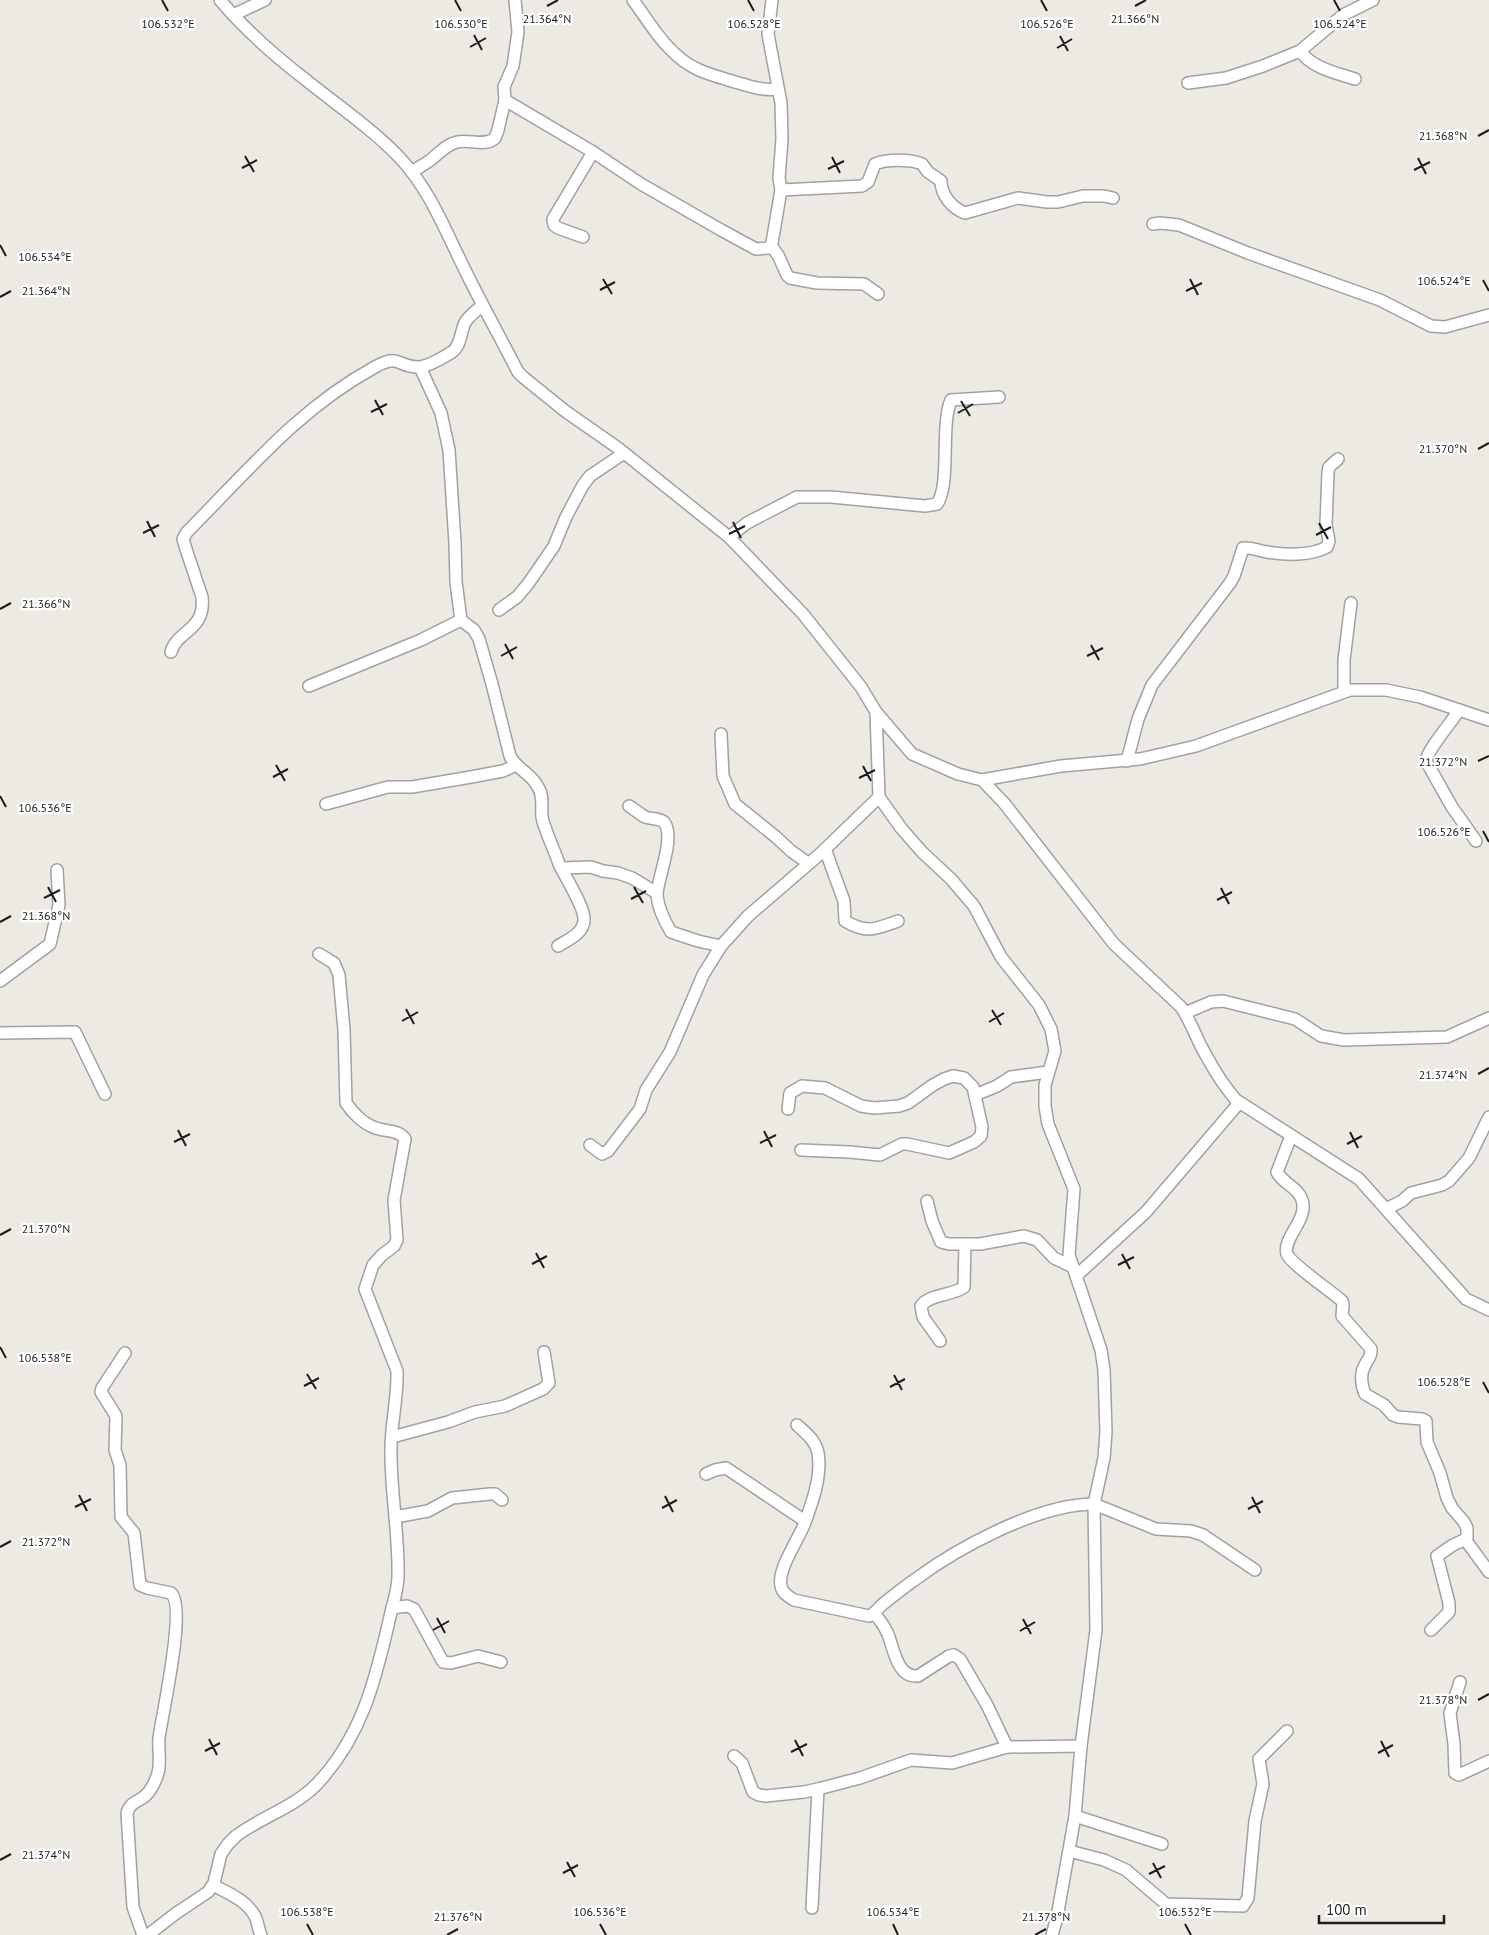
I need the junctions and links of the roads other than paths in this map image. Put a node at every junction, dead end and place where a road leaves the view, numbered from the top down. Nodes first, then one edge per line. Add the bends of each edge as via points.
1 (220, 0) edge
2 (265, 0) edge
3 (515, 0) edge
4 (633, 0) edge
5 (772, 0) edge
6 (1373, 0) edge
7 (232, 15) junction
8 (1300, 51) junction
9 (1355, 79) dead end
10 (1188, 83) dead end
11 (777, 89) junction
12 (505, 100) junction
13 (593, 152) junction
14 (412, 172) junction
15 (781, 190) junction
16 (1113, 198) dead end
17 (1153, 224) dead end
18 (583, 237) dead end
19 (770, 246) junction
20 (878, 294) dead end
21 (482, 306) junction
22 (1489, 315) edge
23 (420, 367) junction
24 (999, 397) dead end
25 (624, 452) junction
26 (1338, 459) dead end
27 (729, 537) junction
28 (1350, 603) dead end
29 (499, 610) dead end
30 (461, 620) junction
31 (171, 652) dead end
32 (309, 686) dead end
33 (1344, 691) junction
34 (1459, 710) junction
35 (876, 712) junction
36 (1489, 720) edge
37 (721, 734) dead end
38 (1127, 761) junction
39 (516, 765) junction
40 (982, 780) junction
41 (879, 797) junction
42 (326, 804) dead end
43 (629, 806) dead end
44 (1476, 841) dead end
45 (825, 849) junction
46 (808, 863) junction
47 (562, 868) junction
48 (57, 870) dead end
49 (657, 893) junction
50 (898, 921) dead end
51 (558, 946) dead end
52 (721, 946) junction
53 (319, 954) dead end
54 (0, 981) edge
55 (1185, 1013) junction
56 (1489, 1018) edge
57 (0, 1033) edge
58 (1048, 1072) junction
59 (105, 1094) dead end
60 (975, 1095) junction
61 (1239, 1103) junction
62 (788, 1108) dead end
63 (1489, 1117) edge
64 (1292, 1136) junction
65 (590, 1145) dead end
66 (801, 1150) dead end
67 (927, 1201) dead end
68 (1386, 1209) junction
69 (965, 1244) junction
70 (1074, 1272) junction
71 (1489, 1310) edge
72 (940, 1341) dead end
73 (544, 1352) dead end
74 (125, 1353) dead end
75 (797, 1425) dead end
76 (392, 1437) junction
77 (706, 1474) dead end
78 (502, 1500) dead end
79 (1094, 1504) junction
80 (395, 1517) junction
81 (805, 1521) junction
82 (1466, 1539) junction
83 (1254, 1570) dead end
84 (1489, 1572) edge
85 (392, 1608) junction
86 (874, 1613) junction
87 (1431, 1630) dead end
88 (501, 1662) dead end
89 (1460, 1682) dead end
90 (1287, 1731) dead end
91 (1081, 1746) junction
92 (1007, 1747) junction
93 (734, 1756) dead end
94 (1489, 1761) edge
95 (818, 1789) junction
96 (1081, 1819) junction
97 (1162, 1844) dead end
98 (1069, 1851) junction
99 (213, 1885) junction
100 (812, 1908) dead end
101 (154, 1933) edge
102 (143, 1935) edge
103 (260, 1935) edge
104 (1052, 1935) edge

1 - 7 street
2 - 7 street
3 - 12 street via 518,32 513,66 504,87
4 - 11 street via 657,36 693,67 745,85
5 - 11 street via 768,34
6 - 8 street via 1344,15
7 - 14 street via 303,78 366,126
8 - 9 street via 1313,63
8 - 10 street via 1226,78
11 - 15 street via 781,103
12 - 13 street
12 - 14 street via 492,141 455,142
13 - 18 street via 553,219 558,228
13 - 19 street via 641,184 756,249
14 - 21 street via 437,212
15 - 16 street via 862,186 868,182 875,164 899,162 922,164 941,181 945,197 965,213 1018,198 1047,202 1083,196
15 - 19 street
17 - 22 street via 1179,225 1380,300 1431,326 1445,327
19 - 20 street via 790,278 817,283 864,284
21 - 23 street via 464,323 455,350
21 - 25 street via 518,372 565,411
23 - 30 street via 440,413 449,450
23 - 31 street via 392,360 345,383 276,440 187,532 183,539 203,606 197,621
24 - 27 street via 951,400 942,493 937,504 925,506 797,497 747,523
25 - 27 street
25 - 29 street via 590,476 566,517 554,546 517,597
26 - 38 street via 1328,472 1327,547 1280,554 1243,548 1230,583 1152,685 1138,719
27 - 35 street via 803,614 861,687
28 - 33 street
30 - 32 street
30 - 39 street via 474,630 478,639 510,756
33 - 34 street via 1386,690
33 - 38 street via 1214,740
34 - 36 street
34 - 44 street via 1427,754 1426,761
35 - 40 street via 912,754 958,774
35 - 41 street
37 - 46 street via 723,776 735,804
38 - 40 street via 1061,766
39 - 42 street via 471,777 412,787 388,787
39 - 47 street via 528,773 541,791 542,816
40 - 55 street via 1004,802 1114,944
41 - 45 street
41 - 58 street via 917,846 968,897 1002,958 1039,1005 1054,1039 1054,1059
43 - 49 street via 665,824 664,866
45 - 46 street
45 - 50 street via 844,901 845,921 869,930
46 - 52 street via 748,916
47 - 49 street via 618,872
47 - 51 street via 585,922 578,933
48 - 54 street via 58,905 50,944
49 - 52 street via 659,906 673,934
52 - 65 street via 703,975 670,1052 646,1090 640,1109 608,1151 602,1154
53 - 76 street via 334,963 339,975 346,1103 367,1124 401,1134 405,1139 394,1200 397,1240 373,1265 365,1289 397,1371
55 - 56 street via 1210,1002 1223,1001 1295,1019 1322,1036 1361,1040 1447,1037
55 - 61 street via 1206,1056
57 - 59 street via 74,1032
58 - 60 street via 1011,1077
58 - 70 street via 1046,1119 1074,1189 1069,1254
60 - 62 street via 971,1083 953,1076 904,1105 874,1108 852,1102 830,1089 802,1086 790,1093
60 - 66 street via 981,1136 952,1153 907,1144 880,1155
61 - 64 street
61 - 70 street via 1146,1212
63 - 68 street via 1469,1158 1449,1181 1411,1193
64 - 68 street via 1354,1175
64 - 82 street via 1277,1172 1297,1191 1304,1210 1287,1246 1287,1254 1295,1265 1342,1301 1342,1316 1371,1349 1372,1354 1362,1370 1365,1394 1384,1405 1393,1415 1426,1422 1428,1446 1449,1503 1467,1528
67 - 69 street via 941,1242
68 - 71 street via 1466,1298
69 - 70 street via 1030,1237
69 - 72 street via 964,1287 926,1301 921,1306 923,1317
70 - 79 street via 1102,1355 1106,1432
73 - 76 street via 549,1383 543,1389 505,1406
74 - 102 street via 101,1392 116,1416 115,1450 120,1465 121,1517 134,1533 140,1585 171,1593 176,1599 176,1626 159,1739 158,1772 148,1794 130,1806 127,1813 133,1907
75 - 81 street via 812,1440 818,1453 817,1484
76 - 80 street
77 - 81 street via 726,1468
78 - 80 street via 494,1494 461,1496 447,1499 428,1510
79 - 83 street via 1156,1528 1204,1535
79 - 86 street via 1070,1506 991,1534 942,1560
79 - 91 street via 1096,1630
80 - 85 street via 398,1577
81 - 86 street via 782,1572 783,1591 794,1600 864,1616
82 - 84 street
82 - 87 street via 1437,1556 1449,1612
85 - 88 street via 410,1607 417,1612 443,1662 478,1656
85 - 99 street via 363,1715 341,1754 304,1795 244,1830 228,1844
86 - 92 street via 889,1636 900,1666 909,1675 918,1676 949,1656 960,1659 987,1704
89 - 94 street via 1450,1712 1455,1773 1458,1775
90 - 98 street via 1259,1759 1263,1784 1255,1821 1248,1898 1243,1906 1166,1904 1126,1870 1104,1860
91 - 92 street
91 - 96 street
92 - 95 street via 952,1763 911,1760
93 - 95 street via 742,1763 753,1792 759,1795
95 - 100 street
96 - 97 street
96 - 98 street
98 - 104 street
99 - 101 street via 205,1895 175,1914
99 - 103 street via 249,1908 256,1918

